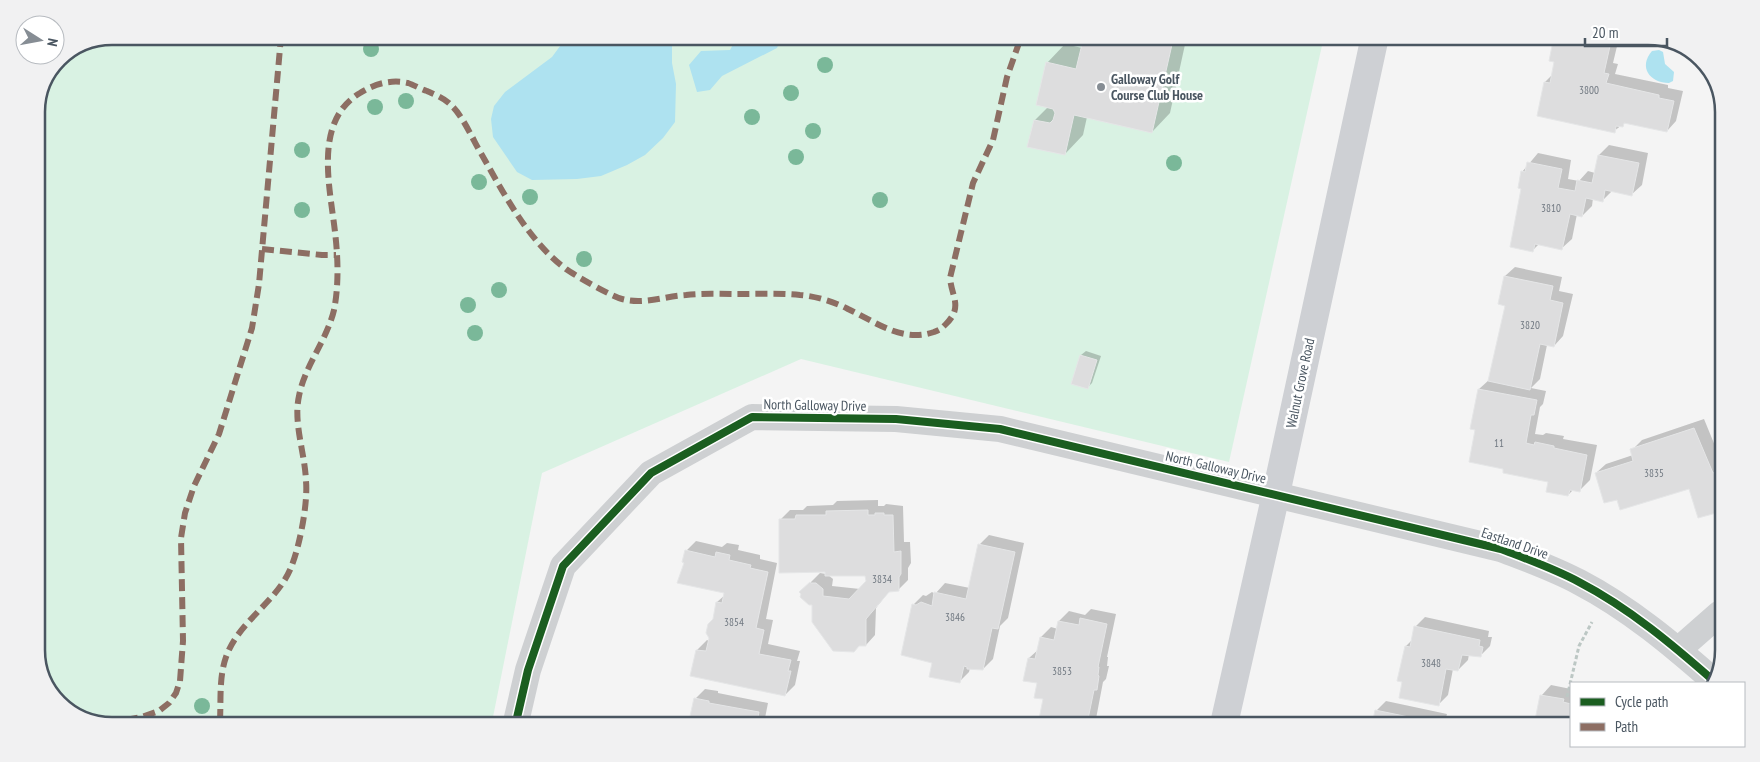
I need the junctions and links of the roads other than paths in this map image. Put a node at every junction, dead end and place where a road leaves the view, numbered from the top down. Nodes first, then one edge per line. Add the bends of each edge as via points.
1 (1373, 45) edge
2 (1276, 494) junction
3 (1715, 617) edge
4 (1678, 650) junction
5 (1709, 677) edge
6 (517, 717) edge
7 (1226, 717) edge

1 - 2 main road, Walnut Grove Road
2 - 4 street, Eastland Drive via 1464,539 1538,563 1579,581 1610,600
2 - 6 street, North Galloway Drive via 1000,429 896,420 752,417 651,473 563,566 528,670
2 - 7 main road, Walnut Grove Road
3 - 4 street
4 - 5 street, Eastland Drive

